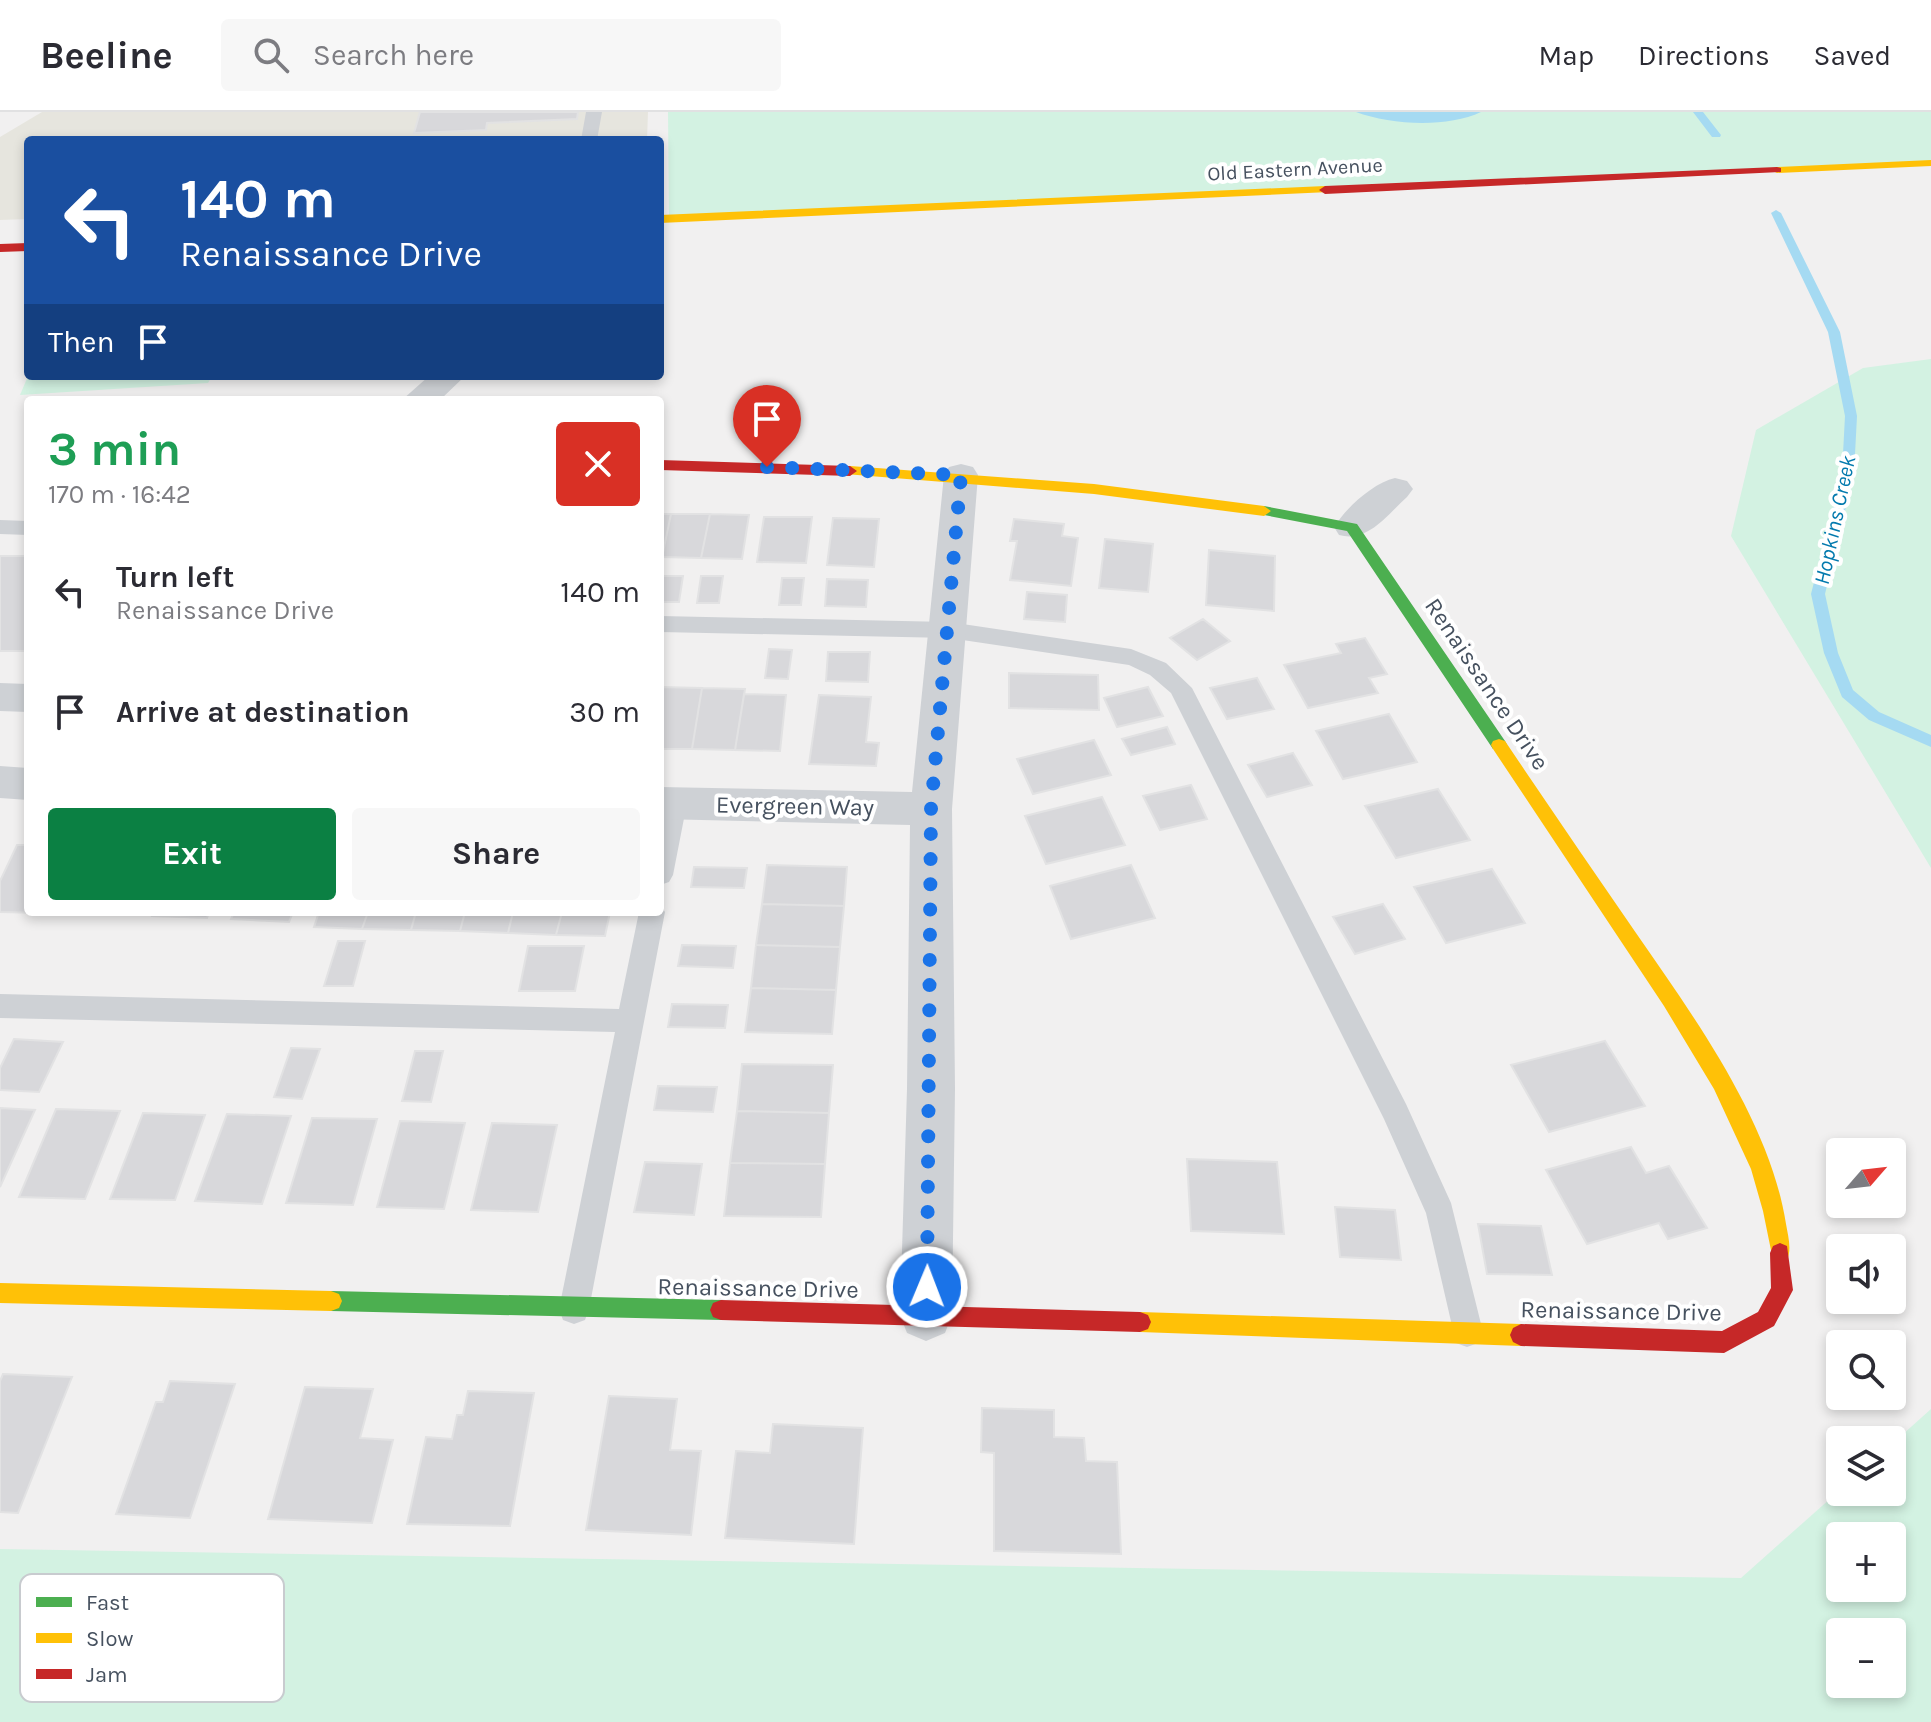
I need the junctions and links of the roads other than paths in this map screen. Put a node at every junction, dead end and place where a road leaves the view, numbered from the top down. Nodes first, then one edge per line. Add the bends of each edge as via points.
1 (594, 112) edge
2 (590, 136) edge
3 (1931, 163) edge
4 (664, 219) edge
5 (24, 247) edge
6 (0, 248) edge
7 (444, 380) edge
8 (424, 396) edge
9 (664, 465) edge
10 (961, 475) junction
11 (1395, 489) dead end
12 (0, 527) edge
13 (1352, 527) junction
14 (24, 528) edge
15 (664, 624) edge
16 (949, 630) junction
17 (0, 697) edge
18 (24, 698) edge
19 (0, 782) edge
20 (24, 784) edge
21 (667, 803) edge
22 (931, 809) junction
23 (664, 834) edge
24 (651, 916) edge
25 (0, 1006) edge
26 (630, 1021) junction
27 (0, 1293) edge
28 (574, 1309) junction
29 (926, 1315) junction
30 (1467, 1332) junction

1 - 2 lane
3 - 4 street, Old Eastern Avenue
5 - 6 street
7 - 8 street
9 - 10 street
10 - 13 street via 1246,506
10 - 16 street
11 - 13 street
12 - 14 lane
13 - 30 street, Renaissance Drive via 1691,1030 1754,1150 1778,1223 1782,1290 1766,1319 1724,1342
15 - 16 lane
16 - 22 street
16 - 30 lane via 1131,657 1152,664 1180,688 1403,1127 1441,1213
17 - 18 street
19 - 20 street
21 - 22 street, Evergreen Way
21 - 23 lane
22 - 29 street
24 - 26 lane
25 - 26 lane
26 - 28 lane
27 - 28 street, Renaissance Drive
28 - 29 street, Renaissance Drive
29 - 30 street, Renaissance Drive

